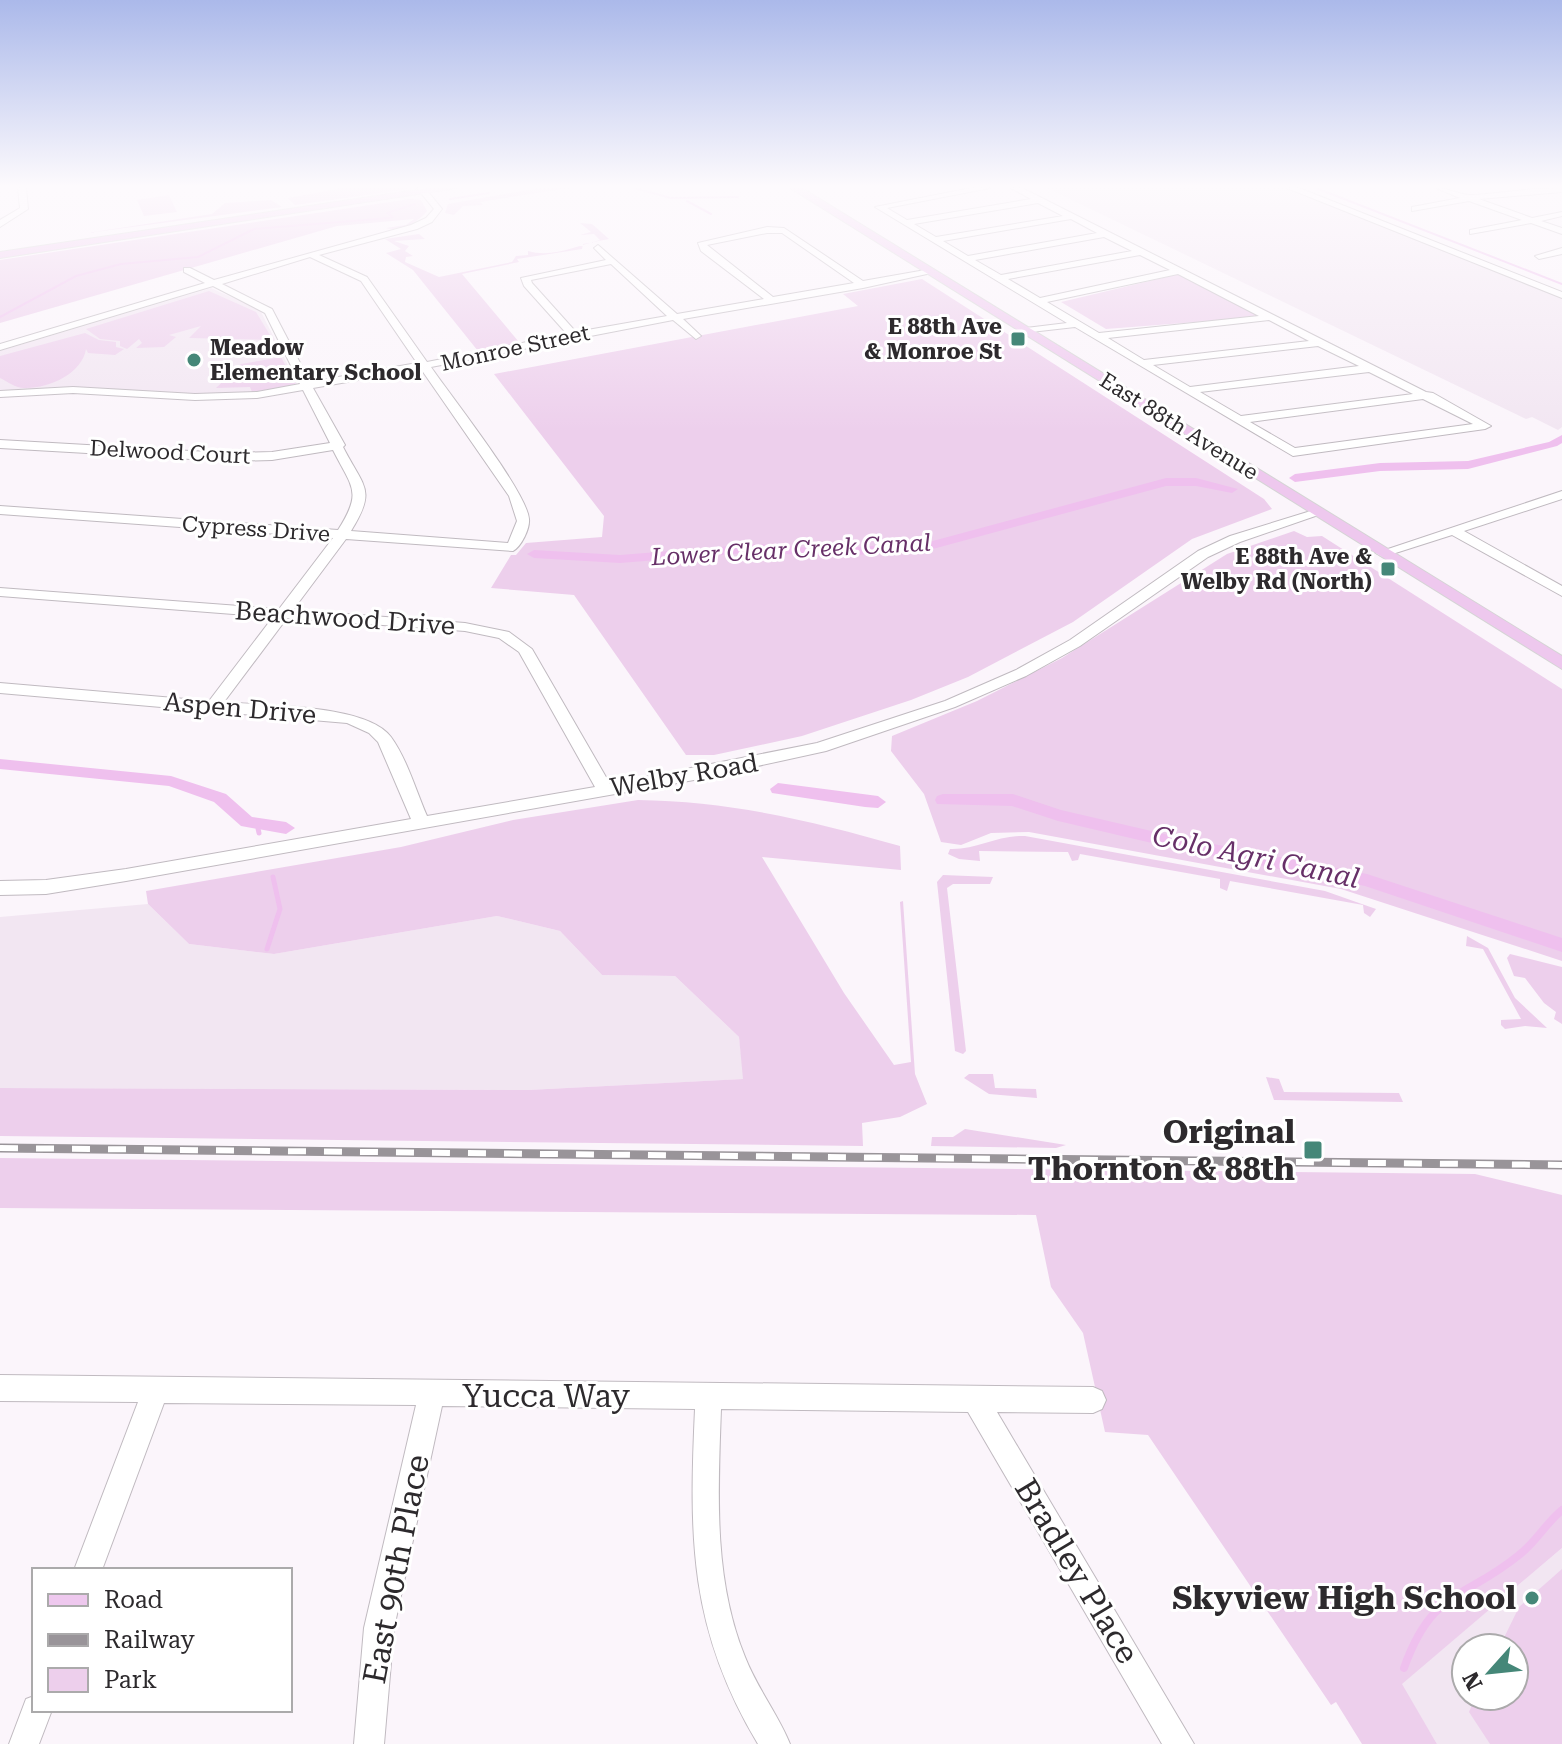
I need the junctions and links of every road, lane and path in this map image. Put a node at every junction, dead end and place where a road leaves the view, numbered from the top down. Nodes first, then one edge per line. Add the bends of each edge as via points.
1 (258, 269) edge
2 (344, 269) edge
3 (570, 269) edge
4 (621, 269) edge
5 (731, 269) edge
6 (839, 269) edge
7 (927, 269) edge
8 (986, 269) edge
9 (1047, 269) edge
10 (1177, 269) edge
11 (1497, 269) edge
12 (187, 270) dead end
13 (1180, 271) junction
14 (931, 272) junction
15 (1001, 278) junction
16 (215, 282) junction
17 (863, 285) junction
18 (1562, 295) edge
19 (770, 299) junction
20 (1039, 301) junction
21 (675, 317) junction
22 (1274, 317) junction
23 (1068, 318) junction
24 (1079, 324) junction
25 (1026, 331) junction
26 (574, 335) junction
27 (696, 336) dead end
28 (1098, 336) junction
29 (1323, 342) junction
30 (0, 347) edge
31 (1143, 363) junction
32 (425, 366) junction
33 (1374, 368) junction
34 (310, 387) junction
35 (1190, 390) junction
36 (0, 394) edge
37 (1429, 395) junction
38 (1240, 420) junction
39 (0, 444) edge
40 (339, 445) junction
41 (1562, 495) edge
42 (0, 510) edge
43 (1318, 513) junction
44 (1453, 530) junction
45 (342, 535) junction
46 (1383, 553) junction
47 (1562, 576) edge
48 (1545, 582) junction
49 (0, 592) edge
50 (1562, 592) edge
51 (281, 613) junction
52 (1562, 664) edge
53 (0, 688) edge
54 (213, 706) junction
55 (604, 788) junction
56 (420, 821) junction
57 (0, 888) edge
58 (0, 1388) edge
59 (155, 1391) junction
60 (431, 1395) junction
61 (709, 1396) junction
62 (975, 1399) junction
63 (1093, 1400) dead end
64 (89, 1568) edge
65 (36, 1712) edge
66 (24, 1744) edge
67 (369, 1744) edge
68 (775, 1744) edge
69 (1179, 1744) edge

1 - 16 street
2 - 32 street via 364,279
3 - 26 street via 526,278
4 - 21 street
5 - 19 street
6 - 17 street
7 - 14 main road, East 88th Avenue
8 - 15 street
9 - 15 street
10 - 13 street
11 - 18 street
12 - 16 street
13 - 20 street
13 - 22 street
14 - 17 street, Monroe Street
14 - 25 main road, East 88th Avenue
15 - 20 street
16 - 30 street
16 - 34 street via 269,311
17 - 19 street, Monroe Street
19 - 21 street, Monroe Street
20 - 23 street
21 - 26 street, Monroe Street
21 - 27 street
22 - 28 street
22 - 29 street
23 - 24 street
23 - 25 street
24 - 25 street
24 - 28 street
25 - 43 main road, East 88th Avenue
26 - 32 street, Monroe Street
28 - 31 street
29 - 31 street
29 - 33 street
31 - 35 street
32 - 34 street, Monroe Street
32 - 45 street, Cypress Drive via 522,509 522,528 513,547
33 - 35 street
33 - 37 street
34 - 36 street, Monroe Street via 221,397 73,390
34 - 40 street
35 - 38 street
37 - 38 street
37 - 38 street via 1485,426 1293,452
39 - 40 street, Delwood Court via 226,457
40 - 45 street via 361,494 359,508
41 - 44 street
42 - 45 street, Cypress Drive
43 - 46 main road, East 88th Avenue
43 - 55 street, Welby Road via 1203,554 1061,651 950,704 764,762
44 - 46 street
44 - 48 street
45 - 51 street
46 - 52 main road, East 88th Avenue
47 - 48 street
48 - 50 street
49 - 51 street, Beachwood Drive
51 - 54 street
51 - 55 street, Beachwood Drive via 465,627 512,639 530,656
53 - 54 street, Aspen Drive
54 - 56 street, Aspen Drive via 342,716 375,729 385,740
55 - 56 street, Welby Road
56 - 57 street, Welby Road via 126,875
58 - 59 street, Yucca Way
59 - 60 street, Yucca Way
59 - 64 street
60 - 61 street, Yucca Way
60 - 67 street, East 90th Place via 379,1628
61 - 62 street, Yucca Way
61 - 68 street via 704,1508 708,1581 734,1674
62 - 63 street, Yucca Way
62 - 69 street, Bradley Place
65 - 66 street

